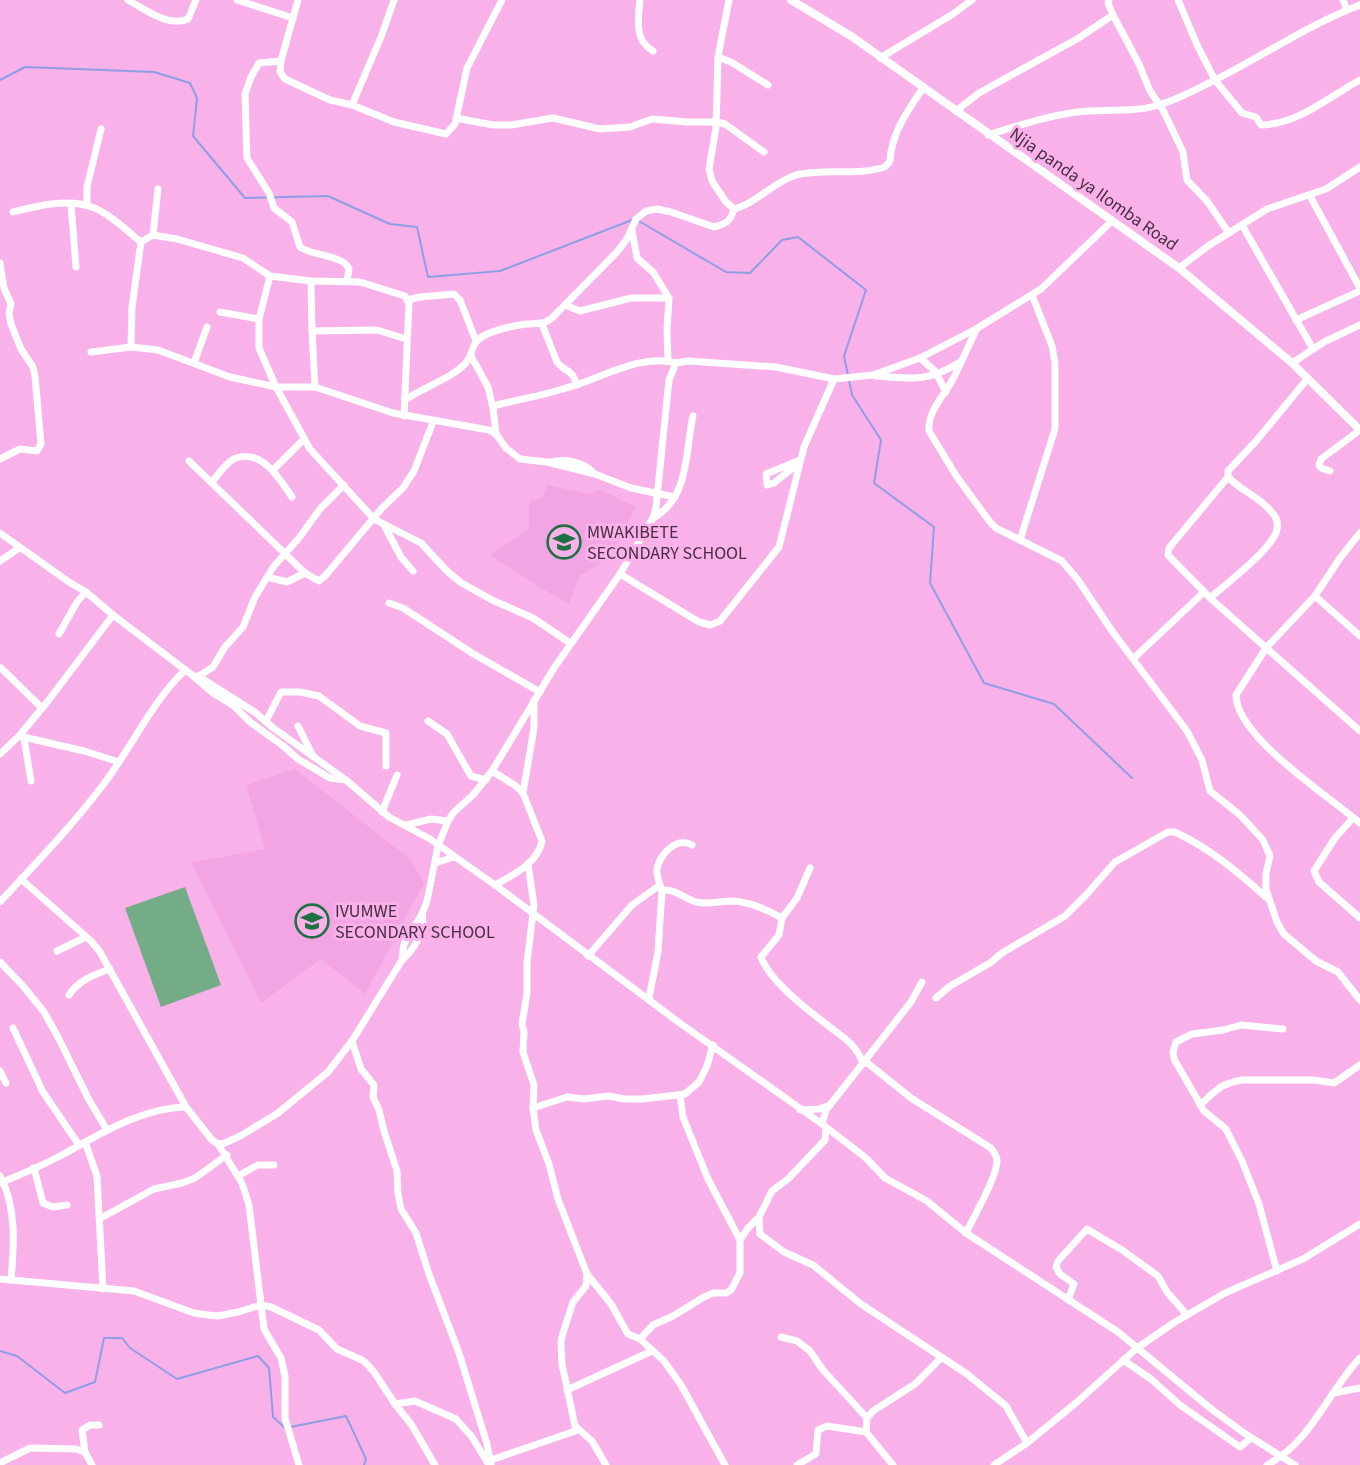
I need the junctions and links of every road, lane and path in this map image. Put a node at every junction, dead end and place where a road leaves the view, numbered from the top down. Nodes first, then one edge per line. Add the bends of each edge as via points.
1 (128, 0) edge
2 (196, 0) edge
3 (237, 0) edge
4 (298, 0) edge
5 (394, 0) edge
6 (640, 0) edge
7 (729, 0) edge
8 (972, 0) edge
9 (1109, 0) edge
10 (1178, 0) edge
11 (1343, 0) edge
12 (500, 1) edge
13 (797, 1) edge
14 (1360, 5) edge
15 (1347, 10) junction
16 (1113, 15) junction
17 (293, 18) junction
18 (652, 51) dead end
19 (718, 57) junction
20 (880, 58) junction
21 (280, 61) junction
22 (1215, 80) junction
23 (1360, 80) edge
24 (768, 85) dead end
25 (923, 88) junction
26 (352, 105) junction
27 (1160, 105) junction
28 (956, 111) junction
29 (456, 118) junction
30 (717, 122) junction
31 (101, 129) dead end
32 (988, 135) junction
33 (764, 152) dead end
34 (1360, 167) edge
35 (158, 189) dead end
36 (1310, 196) junction
37 (70, 204) junction
38 (87, 205) junction
39 (734, 209) junction
40 (13, 212) dead end
41 (1112, 221) junction
42 (632, 225) junction
43 (1242, 225) junction
44 (1229, 233) junction
45 (153, 236) junction
46 (141, 242) junction
47 (0, 263) edge
48 (76, 267) dead end
49 (1179, 268) junction
50 (270, 276) junction
51 (311, 281) junction
52 (346, 281) junction
53 (1360, 290) edge
54 (1032, 295) junction
55 (669, 298) junction
56 (407, 300) junction
57 (565, 305) junction
58 (220, 312) dead end
59 (259, 319) junction
60 (1296, 320) junction
61 (542, 324) junction
62 (1360, 325) edge
63 (207, 327) dead end
64 (976, 329) junction
65 (312, 331) junction
66 (406, 339) junction
67 (476, 341) junction
68 (131, 347) junction
69 (1313, 349) junction
70 (91, 352) dead end
71 (471, 356) junction
72 (920, 358) junction
73 (962, 360) junction
74 (672, 362) junction
75 (194, 363) junction
76 (1292, 363) junction
77 (873, 375) junction
78 (937, 375) junction
79 (1308, 378) junction
80 (834, 379) junction
81 (577, 385) junction
82 (276, 387) junction
83 (315, 387) junction
84 (946, 392) junction
85 (405, 400) junction
86 (493, 408) junction
87 (404, 416) junction
88 (693, 416) dead end
89 (433, 422) junction
90 (1360, 430) edge
91 (496, 434) junction
92 (303, 440) junction
93 (0, 459) edge
94 (189, 460) dead end
95 (800, 462) junction
96 (273, 470) junction
97 (1330, 471) dead end
98 (1228, 477) junction
99 (212, 482) junction
100 (344, 485) junction
101 (658, 493) junction
102 (292, 497) dead end
103 (675, 497) junction
104 (653, 518) junction
105 (374, 519) junction
106 (384, 525) junction
107 (0, 533) edge
108 (1360, 534) edge
109 (1020, 540) junction
110 (19, 548) junction
111 (286, 554) junction
112 (0, 561) edge
113 (413, 571) dead end
114 (305, 573) junction
115 (620, 574) junction
116 (267, 577) junction
117 (86, 592) junction
118 (1207, 595) junction
119 (1315, 596) junction
120 (389, 603) dead end
121 (113, 615) junction
122 (60, 634) dead end
123 (1360, 636) edge
124 (570, 643) junction
125 (1266, 648) junction
126 (1134, 658) junction
127 (2, 668) dead end
128 (185, 670) junction
129 (195, 675) junction
130 (540, 692) junction
131 (534, 700) junction
132 (42, 708) junction
133 (266, 721) junction
134 (428, 721) dead end
135 (298, 726) dead end
136 (1360, 731) edge
137 (22, 737) junction
138 (0, 754) edge
139 (314, 757) junction
140 (119, 762) junction
141 (386, 766) dead end
142 (492, 771) junction
143 (396, 775) dead end
144 (31, 780) dead end
145 (346, 780) junction
146 (486, 780) junction
147 (523, 793) junction
148 (382, 812) junction
149 (1353, 818) junction
150 (448, 821) junction
151 (1360, 823) edge
152 (406, 825) junction
153 (692, 845) dead end
154 (438, 846) junction
155 (454, 857) junction
156 (435, 863) junction
157 (528, 864) junction
158 (810, 868) dead end
159 (21, 879) junction
160 (495, 885) junction
161 (661, 887) junction
162 (1268, 899) junction
163 (0, 902) edge
164 (533, 913) junction
165 (782, 918) junction
166 (1360, 918) edge
167 (86, 936) junction
168 (57, 951) dead end
169 (588, 956) junction
170 (0, 962) edge
171 (110, 969) junction
172 (922, 982) dead end
173 (69, 995) dead end
174 (649, 998) junction
175 (936, 998) dead end
176 (1360, 1000) edge
177 (13, 1028) dead end
178 (1283, 1029) dead end
179 (352, 1041) junction
180 (713, 1045) junction
181 (864, 1062) junction
182 (1360, 1065) edge
183 (0, 1071) edge
184 (6, 1083) dead end
185 (680, 1095) junction
186 (830, 1105) junction
187 (1200, 1105) junction
188 (186, 1107) junction
189 (533, 1108) junction
190 (800, 1110) junction
191 (824, 1126) junction
192 (107, 1130) junction
193 (82, 1143) junction
194 (218, 1144) junction
195 (227, 1155) junction
196 (274, 1165) dead end
197 (34, 1168) junction
198 (238, 1176) junction
199 (1, 1181) edge
200 (67, 1205) dead end
201 (759, 1217) junction
202 (101, 1218) junction
203 (1360, 1224) edge
204 (966, 1233) junction
205 (740, 1240) junction
206 (1277, 1270) junction
207 (587, 1274) junction
208 (0, 1279) edge
209 (11, 1280) junction
210 (103, 1289) junction
211 (1068, 1300) junction
212 (261, 1305) junction
213 (1187, 1315) junction
214 (781, 1337) dead end
215 (640, 1340) junction
216 (1137, 1348) junction
217 (652, 1351) junction
218 (941, 1358) junction
219 (1360, 1358) edge
220 (1123, 1360) junction
221 (1360, 1388) edge
222 (567, 1390) junction
223 (1334, 1393) junction
224 (394, 1404) junction
225 (867, 1418) junction
226 (99, 1425) dead end
227 (578, 1430) junction
228 (866, 1432) junction
229 (1251, 1438) junction
230 (1027, 1443) junction
231 (85, 1452) junction
232 (1282, 1457) junction
233 (2, 1459) edge
234 (490, 1463) edge
235 (92, 1465) edge
236 (299, 1465) edge
237 (435, 1465) edge
238 (606, 1465) edge
239 (725, 1465) edge
240 (797, 1465) edge
241 (893, 1465) edge
242 (994, 1465) edge
243 (1267, 1465) edge
244 (1295, 1465) edge

1 - 2 street via 175,22 188,19
3 - 17 street
4 - 17 street
5 - 26 street
6 - 18 street via 640,37
7 - 19 street
8 - 20 street
9 - 16 street
10 - 22 street
11 - 15 street
12 - 29 street via 467,68
13 - 20 main road, Njia panda ya Ilomba Road
14 - 15 street
15 - 22 street
16 - 27 street
16 - 28 street
17 - 21 street
19 - 24 street
19 - 30 street
20 - 25 main road, Njia panda ya Ilomba Road
21 - 26 street via 285,79 330,100
21 - 52 street via 259,63 248,85 244,102 247,158 273,208 292,222 300,247 344,261 349,269
22 - 23 street via 1242,113 1256,117 1264,126 1305,114
22 - 27 street
25 - 28 main road, Njia panda ya Ilomba Road
25 - 39 street via 896,132 890,162 885,167 792,176
26 - 29 street via 394,122 441,134 450,132
27 - 32 street via 1075,112
27 - 44 street via 1183,152 1187,180
28 - 32 main road, Njia panda ya Ilomba Road
29 - 30 street via 493,125 553,118 608,129 652,119
30 - 33 street
30 - 39 street via 709,175
31 - 38 street via 87,187
32 - 41 main road, Njia panda ya Ilomba Road
34 - 36 street
35 - 45 street
36 - 43 street via 1279,203
36 - 53 street
37 - 38 street
37 - 40 street
37 - 48 street
38 - 46 street
39 - 42 street via 729,222 714,227 657,209 646,211
41 - 49 main road, Njia panda ya Ilomba Road
41 - 54 street
42 - 55 street via 637,258 653,272
42 - 57 street via 616,253
43 - 44 street
43 - 60 street
44 - 49 street
45 - 46 street
45 - 50 street via 233,254
46 - 68 street
47 - 93 street via 11,304 11,324 33,367 41,444 37,451 20,449
49 - 76 main road, Njia panda ya Ilomba Road
50 - 51 street
50 - 59 street
51 - 52 street
51 - 65 street
52 - 56 street via 383,289
53 - 60 street
54 - 64 street
54 - 109 street via 1053,355 1055,429
55 - 57 street via 631,298 580,311
55 - 74 street via 667,330
56 - 66 street
56 - 67 street via 454,294
57 - 61 street
58 - 59 street
59 - 82 street via 259,348
60 - 69 street
61 - 67 street via 495,330
61 - 81 street via 557,362 570,371
62 - 69 street
63 - 75 street
64 - 72 street
64 - 73 street
65 - 66 street via 377,330
65 - 83 street
66 - 85 street
67 - 71 street
68 - 70 street
68 - 75 street via 158,350
69 - 76 street
71 - 85 street via 460,368
71 - 86 street via 488,387
72 - 77 street
72 - 78 street
73 - 78 street
73 - 84 street
74 - 80 street via 776,368
74 - 81 street via 630,366
74 - 101 street
75 - 82 street via 230,377
76 - 79 main road, Njia panda ya Ilomba Road
77 - 78 street
77 - 80 street
78 - 84 street
79 - 90 main road, Njia panda ya Ilomba Road
79 - 98 street via 1231,467
80 - 95 street
81 - 86 street
82 - 83 street
82 - 92 street
83 - 87 street
84 - 109 street via 928,423 933,439 990,522
85 - 87 street
86 - 91 street
87 - 89 street
88 - 103 street via 683,479
89 - 91 street
89 - 105 street via 414,471
90 - 97 street via 1321,459 1321,468
91 - 101 street via 520,459 548,462
92 - 96 street
92 - 100 street
94 - 99 street
95 - 95 street via 766,474 767,485 774,483
95 - 115 street via 779,547 717,623 699,622
96 - 99 street via 259,460 237,458
96 - 102 street
98 - 118 street via 1168,551 1170,558
98 - 118 street via 1274,515 1276,534 1259,555
99 - 111 street
100 - 105 street
100 - 111 street
101 - 103 street
101 - 104 street
103 - 104 street
104 - 115 street
105 - 106 street
105 - 114 street via 322,579 315,580
106 - 113 street
106 - 124 street via 421,543 460,582 533,618
107 - 110 street
108 - 119 street
109 - 126 street via 1069,568
110 - 112 street
110 - 117 street
111 - 114 street
111 - 116 street
114 - 116 street via 287,582
115 - 124 street
116 - 129 street via 243,627 213,667
117 - 121 street
117 - 122 street
118 - 125 street
118 - 126 street
119 - 123 street
119 - 125 street
120 - 130 street
121 - 128 street
121 - 132 street
124 - 130 street
125 - 136 street
125 - 149 street via 1236,695 1238,707 1254,733 1278,758
126 - 162 street via 1187,731 1202,760 1210,791 1255,830 1268,849
127 - 132 street
128 - 129 street
128 - 140 street via 168,687
129 - 133 street
129 - 145 street via 298,759 330,778
130 - 131 street
131 - 142 street
131 - 147 street via 534,728
132 - 137 street
133 - 139 street
133 - 141 street via 281,692 319,696 360,726 386,733
134 - 146 street via 447,734 471,776
135 - 139 street
137 - 138 street
137 - 140 street
137 - 144 street
139 - 145 street
140 - 159 street via 83,810
142 - 146 street
142 - 147 street
143 - 148 street
145 - 148 street
146 - 150 street
147 - 157 street via 542,841
148 - 152 street
149 - 151 street
149 - 166 street via 1314,871 1319,882
150 - 152 street via 431,819
150 - 154 street
152 - 154 street
153 - 161 street via 680,842 663,855 657,867
154 - 155 street
154 - 156 street
155 - 156 street
155 - 160 street
156 - 179 street via 422,914 404,944 402,960
157 - 160 street
157 - 164 street
158 - 165 street via 797,898
159 - 163 street
159 - 167 street
160 - 164 street
161 - 165 street via 703,903 749,904
161 - 169 street via 632,905
161 - 174 street via 658,952
162 - 175 street via 1214,853 1168,832 1115,862 1065,915
162 - 176 street via 1284,934 1316,961 1338,972
164 - 169 street
164 - 189 street via 522,1024 523,1052 535,1089
165 - 181 street via 779,935 762,954 762,960 788,991 854,1046
167 - 168 street
167 - 171 street
169 - 174 street
170 - 192 street via 44,1012
171 - 173 street via 89,976
171 - 188 street
172 - 181 street
174 - 180 street
177 - 193 street via 43,1092
178 - 187 street via 1241,1025 1180,1038 1174,1047 1174,1059
179 - 194 street via 328,1072 297,1099 242,1135
179 - 234 street via 361,1068 374,1085 385,1138 397,1171 401,1209 416,1233 459,1353
180 - 185 street via 699,1082
180 - 190 street
181 - 186 street
181 - 204 street via 996,1156 993,1178
182 - 187 street via 1335,1083 1232,1081 1219,1086
183 - 184 street
185 - 189 street via 643,1100 567,1097
185 - 205 street via 683,1118 708,1179
186 - 190 street
186 - 191 street
187 - 206 street via 1226,1129 1242,1161 1259,1204
188 - 192 street via 159,1110
188 - 194 street
189 - 207 street via 558,1199
190 - 191 street
191 - 201 street via 825,1140 772,1191
191 - 204 street via 885,1178 927,1201
192 - 193 street
193 - 197 street
193 - 202 street via 95,1167
194 - 195 street
195 - 198 street
195 - 202 street via 195,1178 154,1189
196 - 198 street via 258,1165
197 - 199 street
197 - 200 street via 44,1203
198 - 212 street via 249,1204
199 - 209 street via 12,1225
201 - 205 street
201 - 218 street via 760,1234 770,1243 813,1265 861,1304
202 - 210 street
203 - 206 street
204 - 211 street
205 - 215 street via 740,1273 731,1290 709,1294 653,1325
206 - 213 street
207 - 215 street via 628,1334
207 - 222 street via 586,1286 573,1302 561,1342
208 - 209 street
209 - 210 street
210 - 212 street via 134,1291 208,1315
211 - 213 street via 1074,1284 1056,1267 1087,1229 1158,1276
211 - 216 street
212 - 224 street via 319,1330 337,1349 362,1360
212 - 236 street via 265,1332 281,1358 285,1418
213 - 216 street
214 - 225 street via 797,1341 810,1352
215 - 217 street
216 - 220 street
216 - 229 street
217 - 222 street
217 - 239 street via 681,1385
218 - 225 street via 915,1384
218 - 230 street via 1006,1406
219 - 223 street
220 - 229 street via 1240,1447
220 - 230 street
221 - 223 street
222 - 227 street
223 - 232 street via 1305,1435
224 - 234 street via 416,1401 456,1419
224 - 237 street
225 - 228 street
226 - 231 street via 82,1430
227 - 234 street
227 - 238 street via 592,1441
228 - 240 street via 821,1427 816,1454
228 - 241 street
229 - 232 street
230 - 242 street
231 - 233 street via 30,1448
231 - 235 street
232 - 243 street
232 - 244 street

